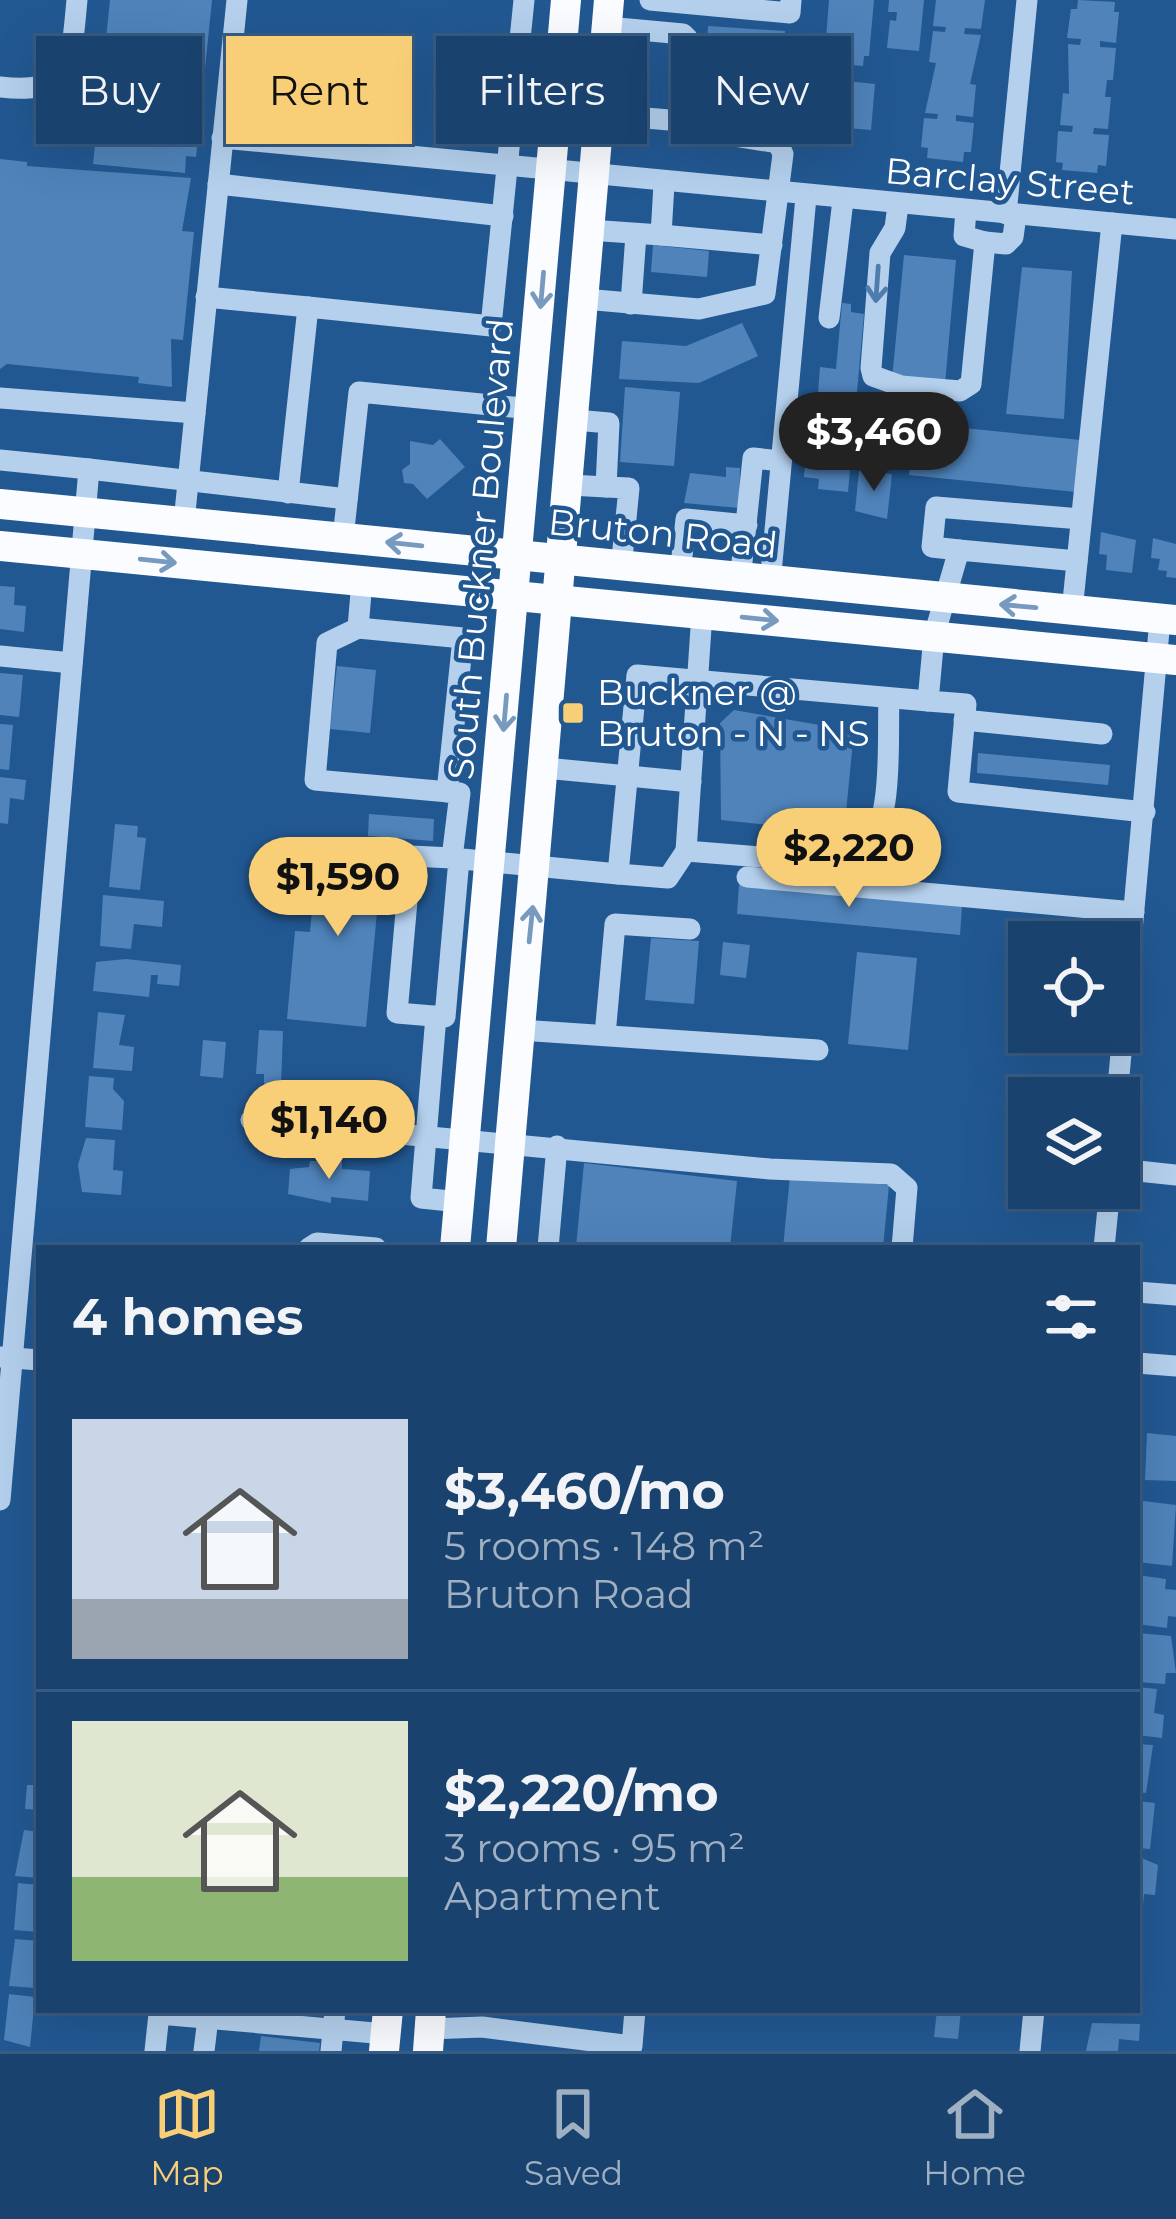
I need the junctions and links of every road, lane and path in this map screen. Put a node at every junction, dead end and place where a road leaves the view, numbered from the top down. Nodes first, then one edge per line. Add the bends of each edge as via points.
1 (76, 0) edge
2 (237, 0) edge
3 (524, 0) edge
4 (566, 0) edge
5 (650, 0) edge
6 (791, 0) edge
7 (1027, 0) edge
8 (608, 13) edge
9 (679, 36) edge
10 (0, 86) edge
11 (222, 138) junction
12 (596, 144) edge
13 (778, 144) edge
14 (508, 166) junction
15 (551, 173) junction
16 (593, 177) junction
17 (218, 184) junction
18 (664, 184) junction
19 (779, 194) junction
20 (806, 197) junction
21 (843, 200) junction
22 (898, 205) junction
23 (966, 210) junction
24 (1011, 214) junction
25 (503, 216) junction
26 (1112, 223) junction
27 (1176, 229) edge
28 (590, 230) junction
29 (636, 234) junction
30 (661, 236) junction
31 (985, 242) junction
32 (772, 245) junction
33 (765, 294) junction
34 (206, 297) junction
35 (584, 299) junction
36 (631, 304) junction
37 (308, 307) junction
38 (829, 319) dead end
39 (794, 323) junction
40 (0, 398) edge
41 (532, 409) junction
42 (195, 413) junction
43 (575, 420) junction
44 (0, 460) edge
45 (781, 461) junction
46 (88, 469) junction
47 (188, 481) junction
48 (570, 485) junction
49 (606, 487) junction
50 (288, 493) junction
51 (750, 499) junction
52 (347, 500) junction
53 (778, 502) junction
54 (0, 504) edge
55 (86, 512) junction
56 (1082, 519) junction
57 (184, 522) junction
58 (747, 525) junction
59 (344, 538) junction
60 (0, 546) edge
61 (959, 550) junction
62 (82, 554) junction
63 (520, 557) junction
64 (1077, 561) junction
65 (564, 563) junction
66 (621, 569) junction
67 (680, 575) junction
68 (362, 581) junction
69 (755, 582) junction
70 (517, 596) junction
71 (560, 600) junction
72 (943, 600) junction
73 (1072, 610) junction
74 (702, 613) junction
75 (1168, 620) edge
76 (358, 628) junction
77 (934, 637) junction
78 (0, 656) edge
79 (1167, 659) edge
80 (72, 663) junction
81 (698, 680) junction
82 (890, 698) junction
83 (928, 701) junction
84 (964, 720) junction
85 (1102, 734) dead end
86 (545, 768) junction
87 (627, 776) junction
88 (691, 782) junction
89 (453, 793) junction
90 (497, 797) junction
91 (1145, 812) junction
92 (686, 851) junction
93 (456, 859) junction
94 (493, 862) junction
95 (537, 866) junction
96 (618, 874) junction
97 (747, 877) dead end
98 (1134, 912) junction
99 (690, 929) dead end
100 (441, 1016) junction
101 (477, 1019) junction
102 (520, 1030) junction
103 (605, 1035) junction
104 (818, 1051) dead end
105 (1119, 1077) edge
106 (250, 1120) dead end
107 (426, 1134) junction
108 (466, 1137) junction
109 (510, 1141) junction
110 (556, 1146) junction
111 (1140, 1171) edge
112 (1176, 1175) edge
113 (460, 1202) junction
114 (1107, 1209) edge
115 (0, 1221) edge
116 (24, 1223) junction
117 (455, 1245) edge
118 (501, 1245) edge
119 (548, 1245) edge
120 (902, 1245) edge
121 (1104, 1245) edge
122 (1140, 1292) edge
123 (1176, 1295) edge
124 (6, 1357) edge
125 (36, 1360) edge
126 (1140, 1363) edge
127 (1176, 1366) edge
128 (0, 1496) edge
129 (635, 2013) edge
130 (1034, 2013) edge
131 (208, 2018) junction
132 (483, 2018) edge
133 (333, 2030) edge
134 (429, 2030) edge
135 (386, 2032) edge
136 (155, 2051) edge
137 (205, 2051) edge
138 (1030, 2051) edge

1 - 10 street via 71,57 58,79 34,89
2 - 11 street
3 - 14 street
4 - 15 main road, South Buckner Boulevard
5 - 6 street via 790,13
7 - 24 street
8 - 9 street
11 - 14 street, Barclay Street
11 - 17 street
12 - 16 main road
13 - 19 street
14 - 15 street, Barclay Street
14 - 25 street
15 - 16 street, Barclay Street
15 -> 41 main road, South Buckner Boulevard
16 - 18 street, Barclay Street
16 - 28 main road
17 - 25 street
17 - 34 street
18 - 19 street, Barclay Street
18 - 30 street
19 - 20 street, Barclay Street
19 - 32 street
20 - 21 street, Barclay Street
20 - 39 street
21 - 22 street, Barclay Street
21 - 38 street
22 - 23 street, Barclay Street
22 -> 31 street via 880,253 873,376 967,390
23 - 24 street, Barclay Street
23 - 31 street via 964,236
24 - 26 street, Barclay Street
24 - 31 street via 1006,244
25 - 37 street via 490,326
26 - 27 street, Barclay Street
26 - 56 street
28 - 29 street
28 - 35 main road
29 - 30 street
29 - 36 street
30 - 32 street
32 - 33 street
33 - 36 street via 699,309
33 - 39 street
34 - 37 street
34 - 42 street
35 - 36 street
35 - 43 main road
37 - 50 street
39 - 45 street
40 - 42 street
41 - 52 street via 359,392
41 - 63 main road, South Buckner Boulevard
42 - 47 street
43 - 48 main road
43 - 49 street via 609,423
44 - 46 street
45 - 51 street via 754,458
45 - 53 street
46 - 47 street
46 - 55 street
47 - 50 street
47 - 57 street
48 - 49 street
48 - 65 main road
49 - 66 street via 629,488
50 - 52 street
51 - 53 street
51 - 58 street
52 - 59 street
53 - 69 street
54 - 55 main road, Bruton Road
55 - 57 main road, Bruton Road
55 - 62 street
56 - 61 street via 936,507 932,547
56 - 64 street
57 - 59 main road, Bruton Road
58 - 67 street via 686,519
58 - 69 street
63 -> 59 main road, Bruton Road
60 - 62 main road, Bruton Road
61 - 64 street
61 - 72 street
62 -> 68 main road, Bruton Road
62 - 80 street
63 - 65 main road, Bruton Road
63 - 70 main road, South Buckner Boulevard
64 - 73 street
65 - 66 main road, Bruton Road
65 - 71 main road
66 - 67 main road, Bruton Road
67 - 69 main road, Bruton Road
68 - 70 main road, Bruton Road
68 - 76 street
69 - 72 main road, Bruton Road
70 - 71 main road, Bruton Road
70 -> 90 main road, South Buckner Boulevard
71 - 74 main road, Bruton Road
71 - 86 main road
73 -> 72 main road, Bruton Road
72 - 77 street
73 - 75 main road, Bruton Road
74 -> 77 main road, Bruton Road
74 - 81 street
75 - 79 street
76 - 89 street via 463,638
76 - 89 street via 327,643 315,780
77 - 79 main road, Bruton Road
77 - 83 street
78 - 80 street
79 - 91 street
80 - 116 street
81 - 82 street
81 - 87 street via 637,675
81 - 88 street
82 - 83 street
82 - 92 street via 884,806 877,844 860,865
83 - 84 street via 965,704
84 - 85 street
84 - 91 street via 958,792
86 - 87 street
86 - 95 main road
87 - 88 street
87 - 96 street
88 - 92 street
89 - 90 street
89 - 93 street
90 - 94 main road, South Buckner Boulevard
91 - 98 street
92 - 96 street via 668,878
93 - 94 street
93 - 100 street
93 - 100 street via 411,856 398,1013
94 - 95 street
94 - 101 main road, South Buckner Boulevard
95 - 96 street
102 -> 95 main road
97 - 98 street
98 - 105 street
99 - 103 street via 615,924
100 - 101 street
100 - 107 street
101 - 108 main road, South Buckner Boulevard
102 - 103 street
102 - 109 main road
103 - 104 street
106 - 107 street
107 - 108 street
107 - 113 street via 421,1198
108 - 109 street
108 - 113 main road, South Buckner Boulevard
109 - 110 street
109 - 118 main road
110 - 119 street
110 - 120 street via 900,1176 908,1188
111 - 112 street
113 - 117 main road, South Buckner Boulevard
114 - 121 street
115 - 116 street
116 - 124 street
122 - 123 street
124 - 125 street
124 - 128 street
126 - 127 street
129 - 132 street via 632,2046
130 - 138 street
131 - 133 street
131 - 136 street via 159,2014
131 - 137 street
132 - 134 street
133 - 135 street

